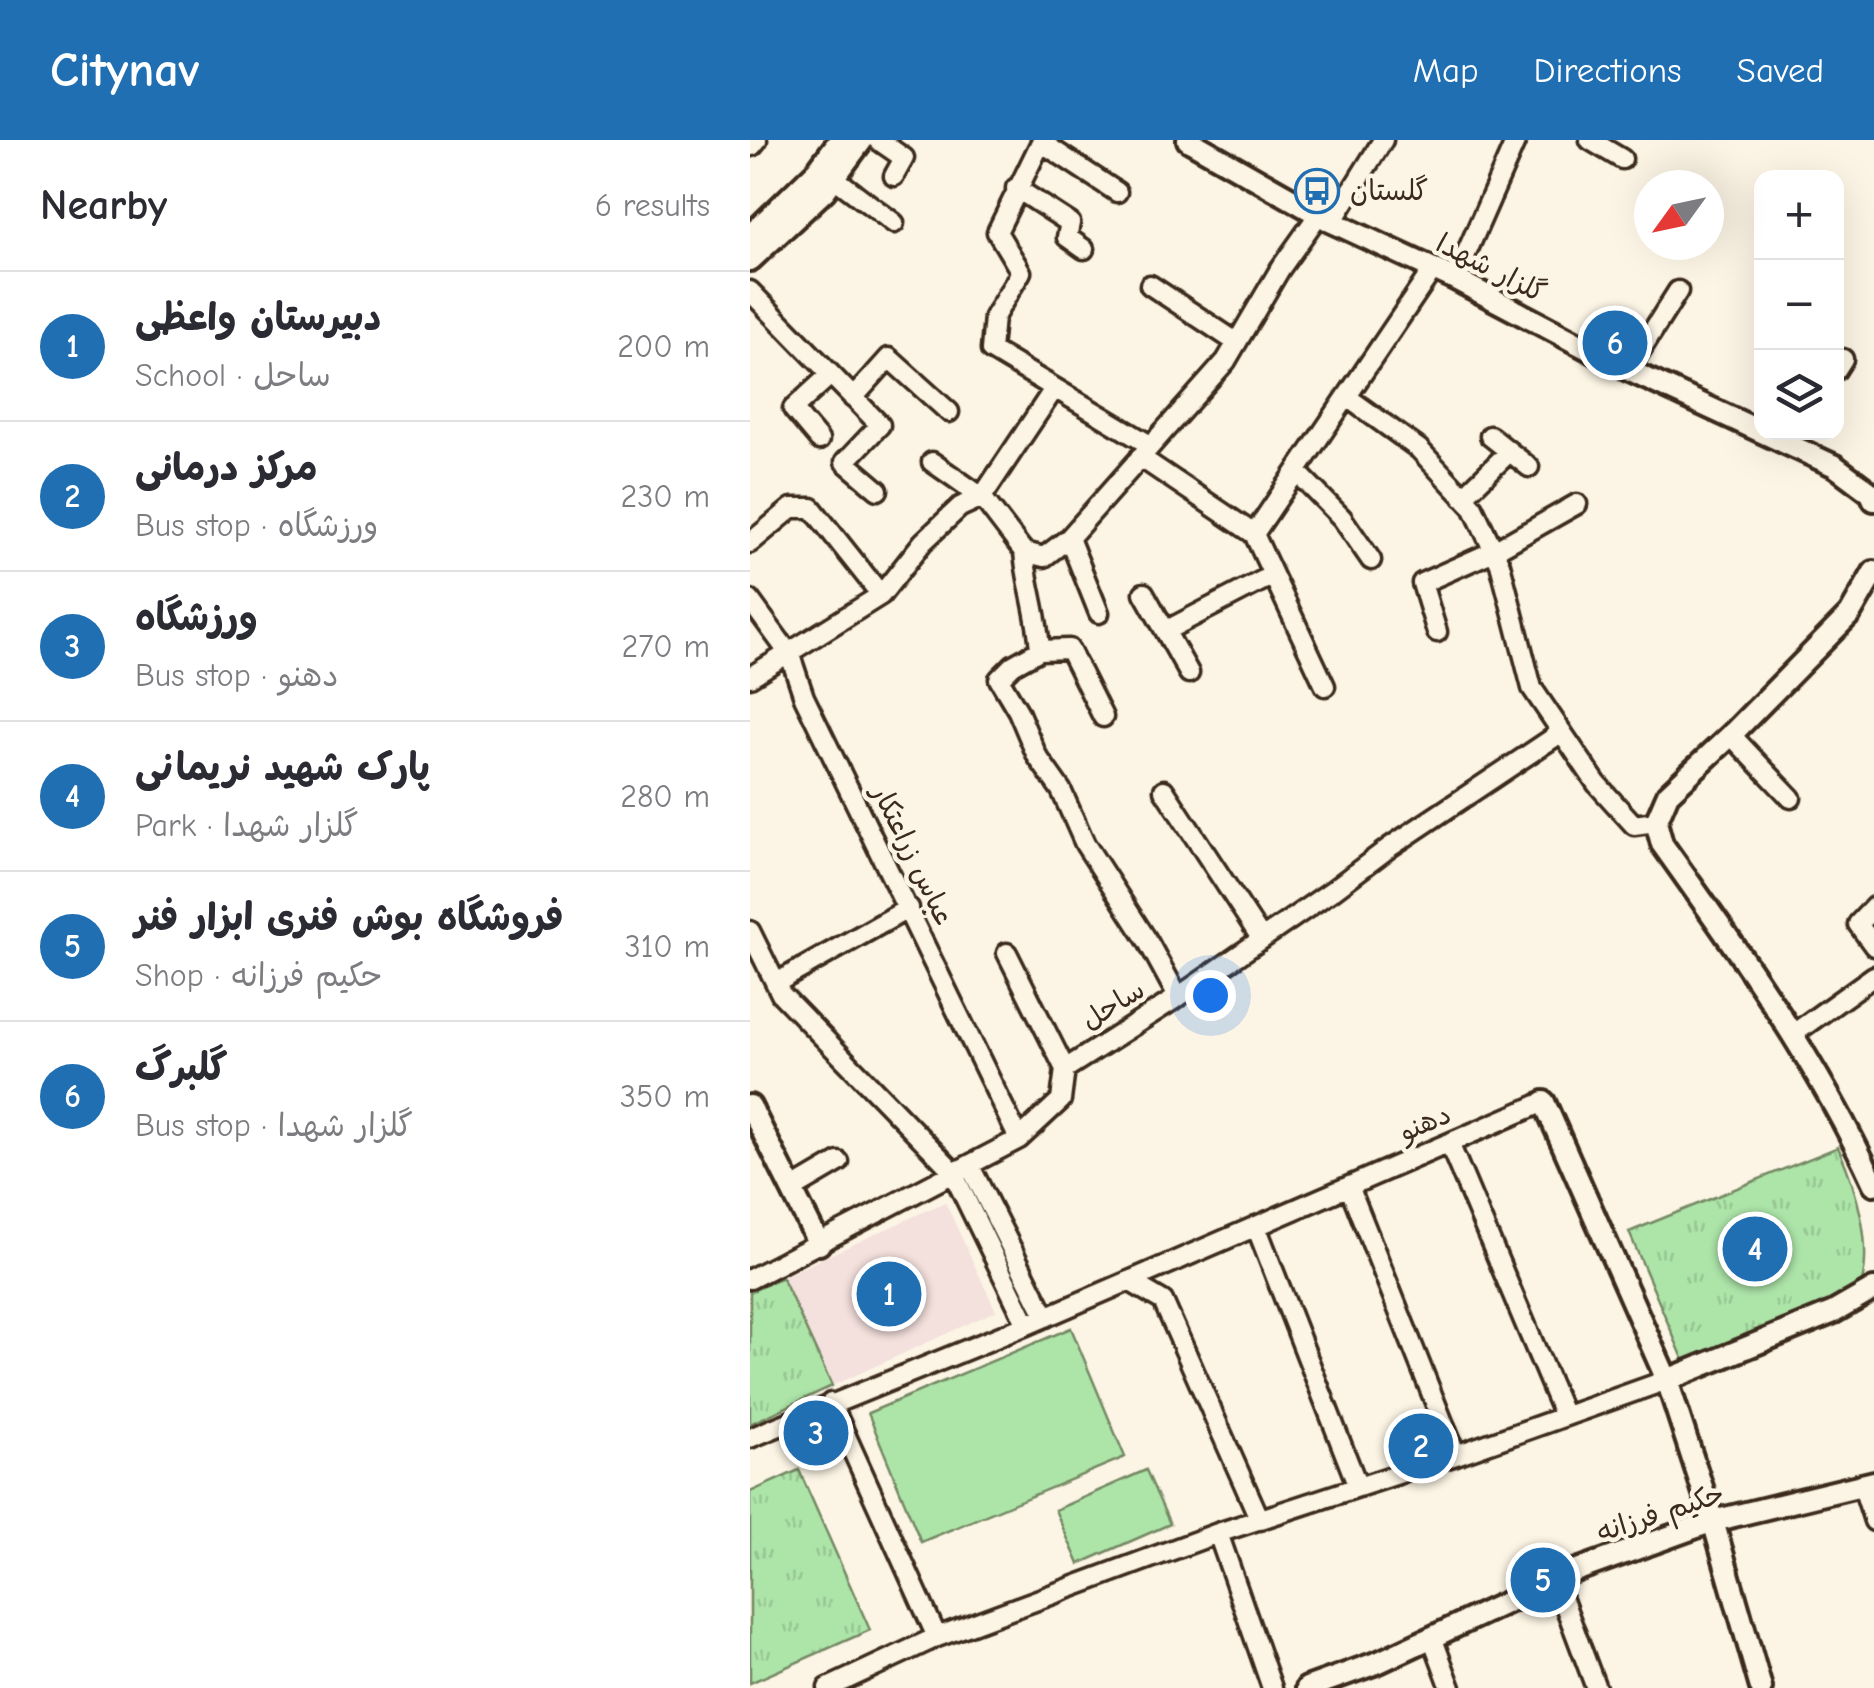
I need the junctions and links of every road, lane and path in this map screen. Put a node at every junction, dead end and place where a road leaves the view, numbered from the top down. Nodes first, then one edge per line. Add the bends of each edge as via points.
1 (841, 140) edge
2 (861, 140) edge
3 (878, 140) edge
4 (1188, 140) edge
5 (1383, 140) edge
6 (1516, 140) edge
7 (1590, 140) edge
8 (1042, 141) edge
9 (1213, 145) edge
10 (1622, 159) dead end
11 (894, 176) dead end
12 (833, 177) junction
13 (1016, 188) junction
14 (1117, 192) dead end
15 (1326, 218) junction
16 (894, 223) dead end
17 (750, 237) edge
18 (1084, 249) dead end
19 (750, 259) edge
20 (1433, 269) junction
21 (1454, 279) junction
22 (1150, 284) dead end
23 (750, 291) edge
24 (1678, 291) dead end
25 (1236, 342) junction
26 (1628, 370) junction
27 (830, 375) junction
28 (1054, 390) junction
29 (1347, 397) junction
30 (853, 398) junction
31 (949, 412) dead end
32 (1754, 422) edge
33 (1490, 436) dead end
34 (819, 440) dead end
35 (1797, 440) edge
36 (1145, 451) junction
37 (1510, 452) junction
38 (932, 462) dead end
39 (1529, 467) dead end
40 (1297, 472) junction
41 (878, 490) dead end
42 (1463, 496) junction
43 (982, 497) junction
44 (1874, 500) edge
45 (1577, 504) dead end
46 (1254, 534) junction
47 (1068, 538) junction
48 (750, 543) edge
49 (1494, 551) junction
50 (1024, 552) junction
51 (1370, 560) dead end
52 (1874, 572) edge
53 (1274, 575) junction
54 (1144, 593) dead end
55 (881, 595) junction
56 (750, 600) edge
57 (1099, 613) dead end
58 (1167, 630) junction
59 (1437, 632) dead end
60 (1040, 650) junction
61 (790, 654) junction
62 (1188, 674) dead end
63 (750, 677) edge
64 (1326, 686) dead end
65 (1103, 717) dead end
66 (1562, 732) junction
67 (1732, 735) junction
68 (1164, 790) dead end
69 (1791, 798) dead end
70 (1656, 822) junction
71 (1874, 907) edge
72 (908, 908) junction
73 (750, 931) edge
74 (1262, 938) junction
75 (1874, 946) edge
76 (1006, 953) dead end
77 (1874, 976) edge
78 (776, 983) junction
79 (1178, 998) junction
80 (1793, 1034) junction
81 (1064, 1069) junction
82 (1544, 1102) joint
83 (750, 1106) edge
84 (1019, 1139) junction
85 (1449, 1143) junction
86 (839, 1162) dead end
87 (962, 1170) junction
88 (1874, 1184) edge
89 (1349, 1186) junction
90 (793, 1189) junction
91 (1256, 1226) junction
92 (819, 1244) junction
93 (752, 1273) edge
94 (1129, 1281) junction
95 (1874, 1290) edge
96 (1046, 1317) junction
97 (1027, 1326) junction
98 (1667, 1380) junction
99 (831, 1403) junction
100 (1564, 1416) junction
101 (750, 1438) edge
102 (1456, 1455) junction
103 (1868, 1484) edge
104 (1358, 1487) junction
105 (1260, 1520) junction
106 (1713, 1521) junction
107 (1874, 1521) edge
108 (1218, 1533) junction
109 (1556, 1579) junction
110 (938, 1637) junction
111 (1432, 1637) junction
112 (828, 1688) edge
113 (1272, 1688) edge
114 (1306, 1688) edge
115 (1451, 1688) edge
116 (1596, 1688) edge
117 (1761, 1688) edge

1 - 17 main road
2 - 12 main road
3 - 11 street via 904,158
4 - 9 street, گلزار شهدا
5 - 15 street
6 - 21 street
7 - 10 street
8 - 13 street
8 - 14 street
9 - 15 street, گلزار شهدا
12 - 16 street
12 - 19 main road
13 - 18 street via 1070,223 1067,237
13 - 28 street via 997,232 1021,272 994,317 992,350
15 - 20 street, گلزار شهدا
15 - 25 street via 1280,270
20 - 21 street, گلزار شهدا
20 - 29 street
21 - 26 street, گلزار شهدا
22 - 25 street
23 - 27 street
24 - 26 street
25 - 36 street
26 - 32 street, گلزار شهدا
27 - 30 street
27 - 34 street via 793,409
28 - 36 street
28 - 43 street
29 - 40 street
29 - 42 street via 1419,449
30 - 31 street via 889,358
30 - 41 street via 880,424 844,462
33 - 37 street
35 - 44 street, گلزار شهدا
36 - 46 street
36 - 47 street
37 - 39 street
37 - 42 street
38 - 43 street
40 - 46 street
40 - 51 street via 1342,518
42 - 49 street
43 - 50 street
43 - 55 street via 960,507 923,542
45 - 49 street
46 - 53 street
47 - 50 street via 1044,557
47 - 57 street
48 - 55 street via 792,508 812,508
49 - 59 street via 1422,583
49 - 66 street via 1532,688
50 - 60 street
52 - 67 street via 1850,614
53 - 58 street
53 - 64 street
54 - 58 street
55 - 61 street
56 - 61 street, عباس زراعتکار
58 - 62 street
60 - 65 street via 1069,649
60 - 79 street via 999,679 1085,844
61 - 63 street
61 - 72 street, عباس زراعتکار via 804,698
66 - 70 street via 1634,825
66 - 74 street, ساحل
67 - 69 street
67 - 70 street via 1668,794
68 - 74 street
70 - 80 street via 1662,844
71 - 75 street via 1858,924
72 - 78 street
72 - 84 street, عباس زراعتکار
73 - 78 street
74 - 79 street, ساحل
76 - 81 street
77 - 80 street
78 - 87 street
79 - 81 street, ساحل
80 - 88 street
81 - 84 street via 1061,1100
82 - 85 street, دهنو
82 - 98 street, دهنو
83 - 90 street
84 - 87 street
85 - 89 street, دهنو
85 - 100 street
86 - 90 street
87 - 92 street
87 - 96 street
87 - 97 street
89 - 91 street, دهنو
89 - 102 street
90 - 92 street
91 - 94 street, دهنو
91 - 104 street
92 - 93 street
94 - 96 street, دهنو
94 - 105 street via 1163,1301
95 - 98 street
96 - 97 street, دهنو
97 - 99 street, دهنو
98 - 100 street
98 - 106 street, دهنو
99 - 101 street, دهنو
99 - 110 street
100 - 102 street
102 - 104 street
103 - 106 street, حکیم فرزانه
103 - 107 street
104 - 105 street
105 - 108 street
106 - 109 street, حکیم فرزانه
106 - 117 street, دهنو
108 - 110 street
108 - 113 street
109 - 111 street, حکیم فرزانه
109 - 116 street
110 - 112 street
111 - 114 street, حکیم فرزانه
111 - 115 street

